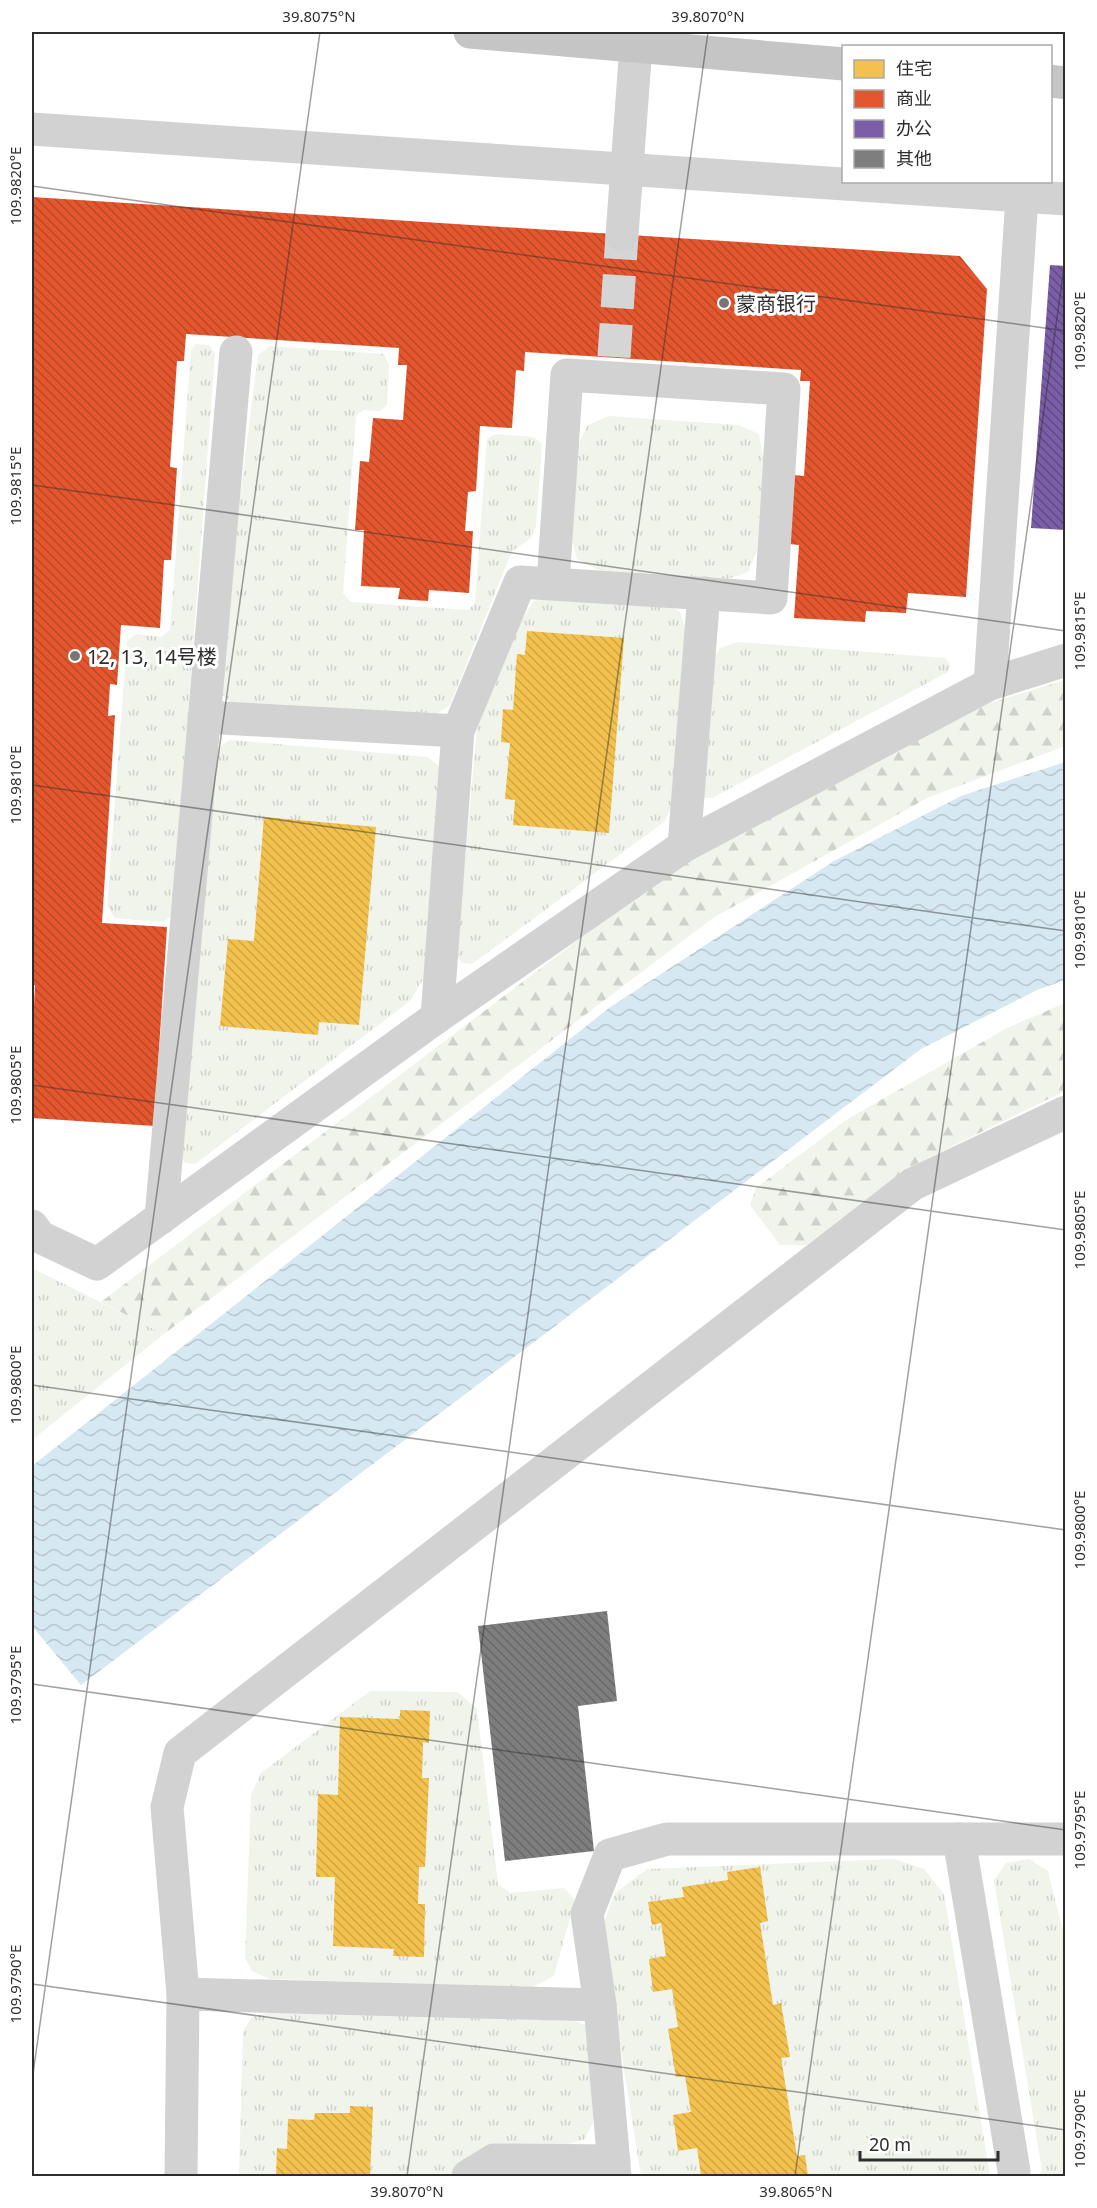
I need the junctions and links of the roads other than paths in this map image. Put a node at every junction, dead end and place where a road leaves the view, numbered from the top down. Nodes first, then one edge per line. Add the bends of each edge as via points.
1 (470, 32) edge
2 (636, 46) junction
3 (842, 64) edge
4 (32, 129) edge
5 (627, 170) junction
6 (842, 180) edge
7 (897, 183) edge
8 (1022, 189) edge
9 (1065, 199) edge
10 (622, 234) tunnel mouth
11 (236, 352) dead end
12 (553, 583) junction
13 (704, 593) junction
14 (1065, 660) edge
15 (990, 684) junction
16 (204, 717) junction
17 (458, 731) junction
18 (684, 846) junction
19 (438, 1017) junction
20 (1065, 1112) edge
21 (160, 1218) junction
22 (32, 1226) edge
23 (959, 1839) junction
24 (1065, 1839) edge
25 (183, 1994) junction
26 (600, 2005) junction
27 (615, 2169) edge
28 (1014, 2171) dead end
29 (181, 2176) edge
30 (468, 2176) edge

1 - 2 main road
2 - 3 main road
2 - 5 lane
4 - 5 lane
5 - 6 lane
5 - 10 lane
7 - 8 lane
8 - 9 lane
8 - 15 lane
11 - 16 lane
12 - 13 lane
12 - 13 lane via 567,375 614,368 784,389 771,598
12 - 17 lane via 520,582
13 - 18 lane
14 - 15 lane
15 - 18 lane
16 - 17 lane
16 - 21 lane
17 - 19 lane
18 - 19 lane
19 - 21 lane
20 - 25 lane via 913,1184 180,1753 167,1807
21 - 22 lane via 97,1264 40,1237
23 - 24 lane
23 - 26 lane via 667,1839 610,1855 587,1914
23 - 28 lane
25 - 26 lane
25 - 29 lane
26 - 27 lane
27 - 30 lane via 494,2160

